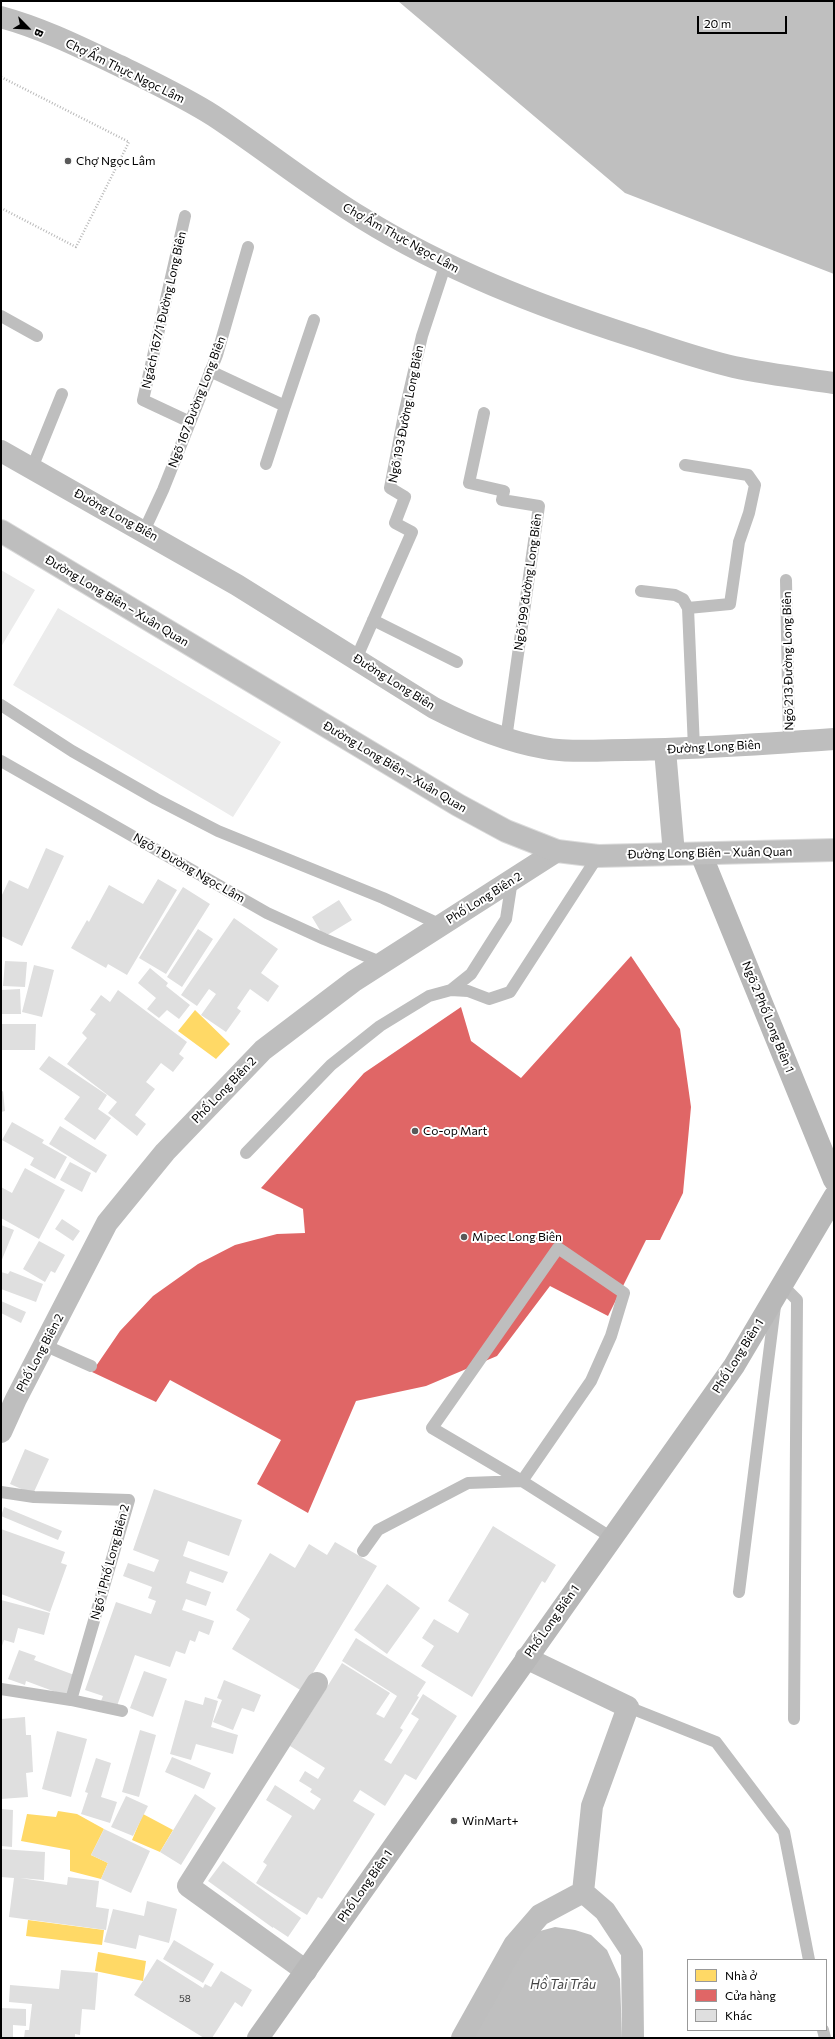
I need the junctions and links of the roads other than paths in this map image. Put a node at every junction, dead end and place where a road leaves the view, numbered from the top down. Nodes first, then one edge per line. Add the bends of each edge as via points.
1 (1, 16) edge
2 (186, 216) dead end
3 (248, 247) dead end
4 (446, 263) junction
5 (1, 316) edge
6 (314, 320) dead end
7 (37, 336) dead end
8 (210, 370) junction
9 (834, 382) edge
10 (62, 394) dead end
11 (285, 406) junction
12 (484, 413) dead end
13 (190, 422) junction
14 (1, 451) edge
15 (266, 464) dead end
16 (685, 465) dead end
17 (32, 468) junction
18 (1, 531) edge
19 (144, 531) junction
20 (786, 580) dead end
21 (642, 591) dead end
22 (688, 608) junction
23 (373, 620) junction
24 (356, 659) junction
25 (457, 662) dead end
26 (1, 705) edge
27 (506, 739) junction
28 (834, 739) edge
29 (789, 742) junction
30 (694, 748) junction
31 (665, 750) junction
32 (1, 761) edge
33 (834, 850) edge
34 (557, 851) junction
35 (674, 854) junction
36 (701, 854) junction
37 (598, 856) junction
38 (512, 880) junction
39 (441, 925) junction
40 (383, 962) junction
41 (451, 990) junction
42 (246, 1153) dead end
43 (834, 1180) edge
44 (834, 1197) edge
45 (779, 1288) junction
46 (44, 1345) junction
47 (91, 1366) dead end
48 (1, 1432) edge
49 (522, 1482) junction
50 (1, 1492) edge
51 (612, 1538) junction
52 (363, 1551) dead end
53 (740, 1592) dead end
54 (526, 1658) junction
55 (317, 1683) dead end
56 (1, 1689) edge
57 (71, 1700) junction
58 (628, 1707) junction
59 (122, 1711) dead end
60 (794, 1719) dead end
61 (583, 1892) junction
62 (809, 1959) edge
63 (306, 1971) junction
64 (258, 2038) edge
65 (462, 2038) edge
66 (633, 2038) edge

1 - 4 street, Chợ Ẩm Thực Ngọc Lâm via 81,48 156,84 212,116 316,189 364,219
2 - 13 lane, Ngách 167/1 Đường Long Biên via 143,400
3 - 8 lane, Ngõ 167 Đường Long Biên
4 - 9 street, Chợ Ẩm Thực Ngọc Lâm via 500,289 563,314 678,351 786,377
4 - 23 lane, Ngõ 193 Đường Long Biên via 422,336 390,488 405,497 395,523 412,532
5 - 7 lane
6 - 11 lane
8 - 11 lane
8 - 13 lane, Ngõ 167 Đường Long Biên
10 - 17 lane
11 - 15 lane
12 - 27 lane, Ngõ 199 đường Long Biên via 469,484 504,491 502,500 539,506
13 - 19 lane, Ngõ 167 Đường Long Biên
14 - 17 street, Đường Long Biên
16 - 22 lane via 748,475 755,485 739,542 730,604
17 - 19 street, Đường Long Biên
18 - 34 street, Đường Long Biên – Xuân Quan via 458,806 506,831
19 - 24 street, Đường Long Biên
20 - 29 lane, Ngõ 213 Đường Long Biên
21 - 22 lane via 675,595 683,599
22 - 30 lane
23 - 24 lane, Ngõ 193 Đường Long Biên
23 - 25 lane
24 - 27 street, Đường Long Biên via 434,708 468,726
26 - 39 lane via 72,751 218,831 383,898
27 - 31 street, Đường Long Biên via 545,748
28 - 29 street, Đường Long Biên
29 - 30 street, Đường Long Biên
30 - 31 street, Đường Long Biên
31 - 35 street
32 - 40 lane, Ngõ 1 Đường Ngọc Lâm via 267,913
33 - 36 street, Đường Long Biên – Xuân Quan
34 - 37 street, Đường Long Biên – Xuân Quan
34 - 38 street, Phố Long Biên 2
35 - 36 street, Đường Long Biên – Xuân Quan
35 - 37 street, Đường Long Biên – Xuân Quan
36 - 43 main road, Ngõ 2 Phố Long Biên 1
37 - 41 lane via 510,992 489,999
38 - 39 street, Phố Long Biên 2
38 - 41 lane via 506,919 471,974
39 - 40 street, Phố Long Biên 2
40 - 46 street, Phố Long Biên 2 via 263,1050 165,1152 107,1223
41 - 42 lane via 429,996 374,1030 331,1065
44 - 45 main road, Phố Long Biên 1
45 - 51 main road, Phố Long Biên 1 via 734,1366
45 - 53 lane
45 - 60 lane via 797,1300
46 - 47 lane
46 - 48 street, Phố Long Biên 2
49 - 49 lane via 591,1381 611,1336 624,1294 558,1248 432,1428
49 - 51 lane
49 - 52 lane via 468,1483 378,1530
50 - 57 lane, Ngõ 1 Phố Long Biên 2 via 34,1497 129,1500
51 - 54 main road, Phố Long Biên 1
54 - 58 street
54 - 63 main road, Phố Long Biên 1
55 - 63 street via 188,1886
56 - 57 lane
57 - 59 lane
58 - 61 street via 592,1806
58 - 62 lane via 716,1742 784,1832
61 - 65 street via 540,1915 514,1945
61 - 66 street via 604,1912 632,1952
63 - 64 main road, Phố Long Biên 1

